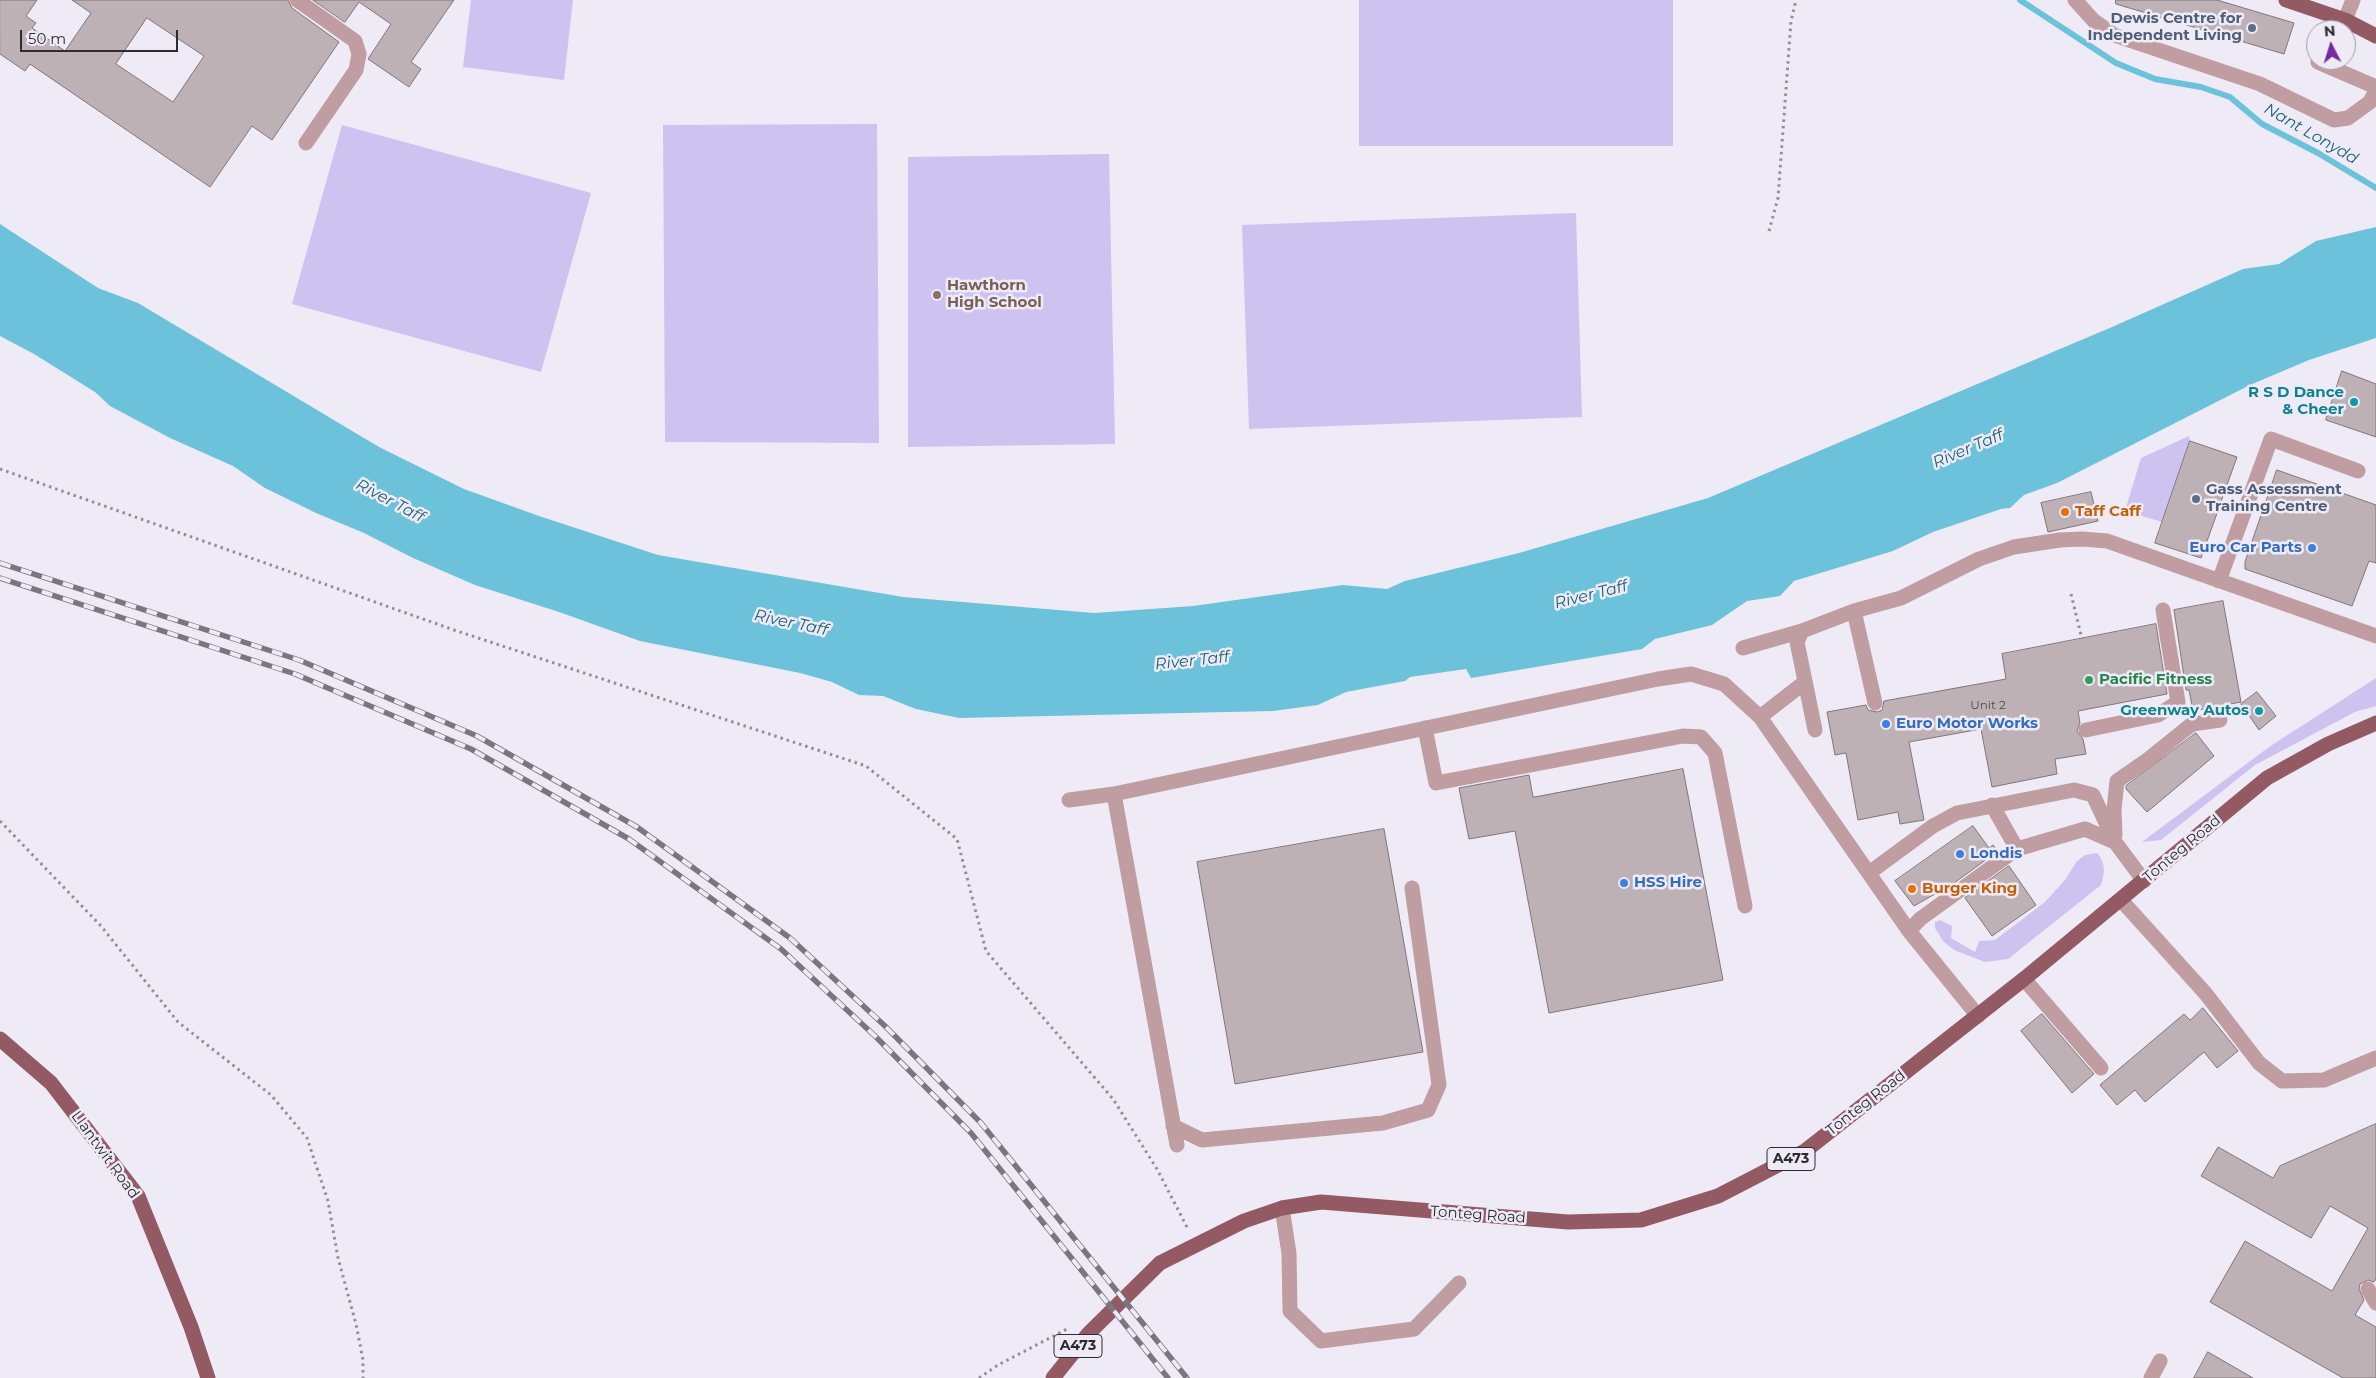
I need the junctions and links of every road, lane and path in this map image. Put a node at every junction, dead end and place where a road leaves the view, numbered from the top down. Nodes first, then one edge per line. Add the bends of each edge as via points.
1 (297, 0) edge
2 (1796, 0) edge
3 (2075, 0) edge
4 (2286, 0) edge
5 (2353, 0) edge
6 (2345, 20) joint
7 (2356, 26) edge
8 (2376, 36) edge
9 (2336, 70) edge
10 (2376, 88) edge
11 (306, 142) dead end
12 (1769, 231) dead end
13 (0, 469) edge
14 (2358, 471) dead end
15 (2219, 581) junction
16 (2071, 594) dead end
17 (2163, 610) dead end
18 (1854, 611) junction
19 (1802, 631) junction
20 (2376, 636) edge
21 (2082, 639) dead end
22 (1743, 648) dead end
23 (1805, 682) junction
24 (1875, 703) dead end
25 (1760, 717) junction
26 (2220, 720) dead end
27 (2376, 723) edge
28 (1425, 728) junction
29 (1815, 730) dead end
30 (2086, 730) dead end
31 (1114, 794) junction
32 (1069, 800) dead end
33 (1992, 805) junction
34 (0, 822) edge
35 (2116, 842) junction
36 (2017, 849) junction
37 (1868, 873) junction
38 (2144, 881) junction
39 (1412, 888) dead end
40 (2121, 900) junction
41 (1745, 906) dead end
42 (1909, 931) junction
43 (2024, 979) junction
44 (1978, 1016) junction
45 (0, 1039) edge
46 (2376, 1058) edge
47 (2101, 1068) dead end
48 (1173, 1126) junction
49 (1176, 1145) dead end
50 (1282, 1208) junction
51 (1192, 1236) dead end
52 (1459, 1283) dead end
53 (2368, 1289) dead end
54 (2376, 1303) edge
55 (1073, 1326) dead end
56 (2160, 1361) dead end
57 (208, 1378) edge
58 (363, 1378) edge
59 (979, 1378) edge
60 (1053, 1378) edge
61 (2151, 1378) edge

1 - 11 street via 355,41 359,54 356,70
2 - 12 path via 1791,21 1778,198
3 - 10 street via 2082,11 2114,35 2260,84 2334,120 2348,118 2370,102
4 - 6 main road
5 - 6 street
7 - 8 main road
9 - 10 street
13 - 51 path via 454,630 866,766 957,839 986,951 1113,1099 1157,1170
14 - 15 street via 2271,439
15 - 18 street via 2107,541 2044,541 1979,559 1918,591
15 - 20 street
16 - 21 path
17 - 30 street via 2178,702 2158,715
18 - 19 street
18 - 24 street
19 - 22 street
19 - 23 street via 1797,642
23 - 25 street
23 - 29 street
25 - 28 street via 1724,684 1691,674
25 - 37 street
26 - 35 street via 2192,724 2117,781 2114,810
27 - 38 main road, Tonteg Road / A473 via 2328,744 2267,778
28 - 31 street
28 - 41 street via 1436,783 1683,736 1701,737 1715,753
31 - 32 street
31 - 48 street
33 - 35 street via 2074,790 2092,795
33 - 36 street
33 - 37 street via 1957,813
34 - 58 path via 102,926 178,1022 271,1095 307,1138 328,1201 338,1258 356,1324
35 - 36 street via 2086,829
35 - 38 street
36 - 42 street via 1920,918
37 - 42 street
38 - 40 main road, Tonteg Road / A473
39 - 48 street via 1439,1085 1428,1110 1383,1123 1202,1140
40 - 43 main road, Tonteg Road / A473
40 - 46 street via 2206,994 2259,1063 2282,1080 2324,1080
42 - 44 street
43 - 44 main road, Tonteg Road / A473
43 - 47 street
44 - 50 main road, Tonteg Road / A473 via 1804,1151 1718,1196 1641,1220 1568,1222 1321,1202
45 - 57 main road, Llantwit Road via 51,1083 138,1196
48 - 49 street
50 - 52 street via 1289,1253 1290,1311 1321,1342 1414,1329
50 - 60 main road, Tonteg Road / A473 via 1244,1221 1160,1262 1089,1333
53 - 54 street
55 - 59 path
56 - 61 street

